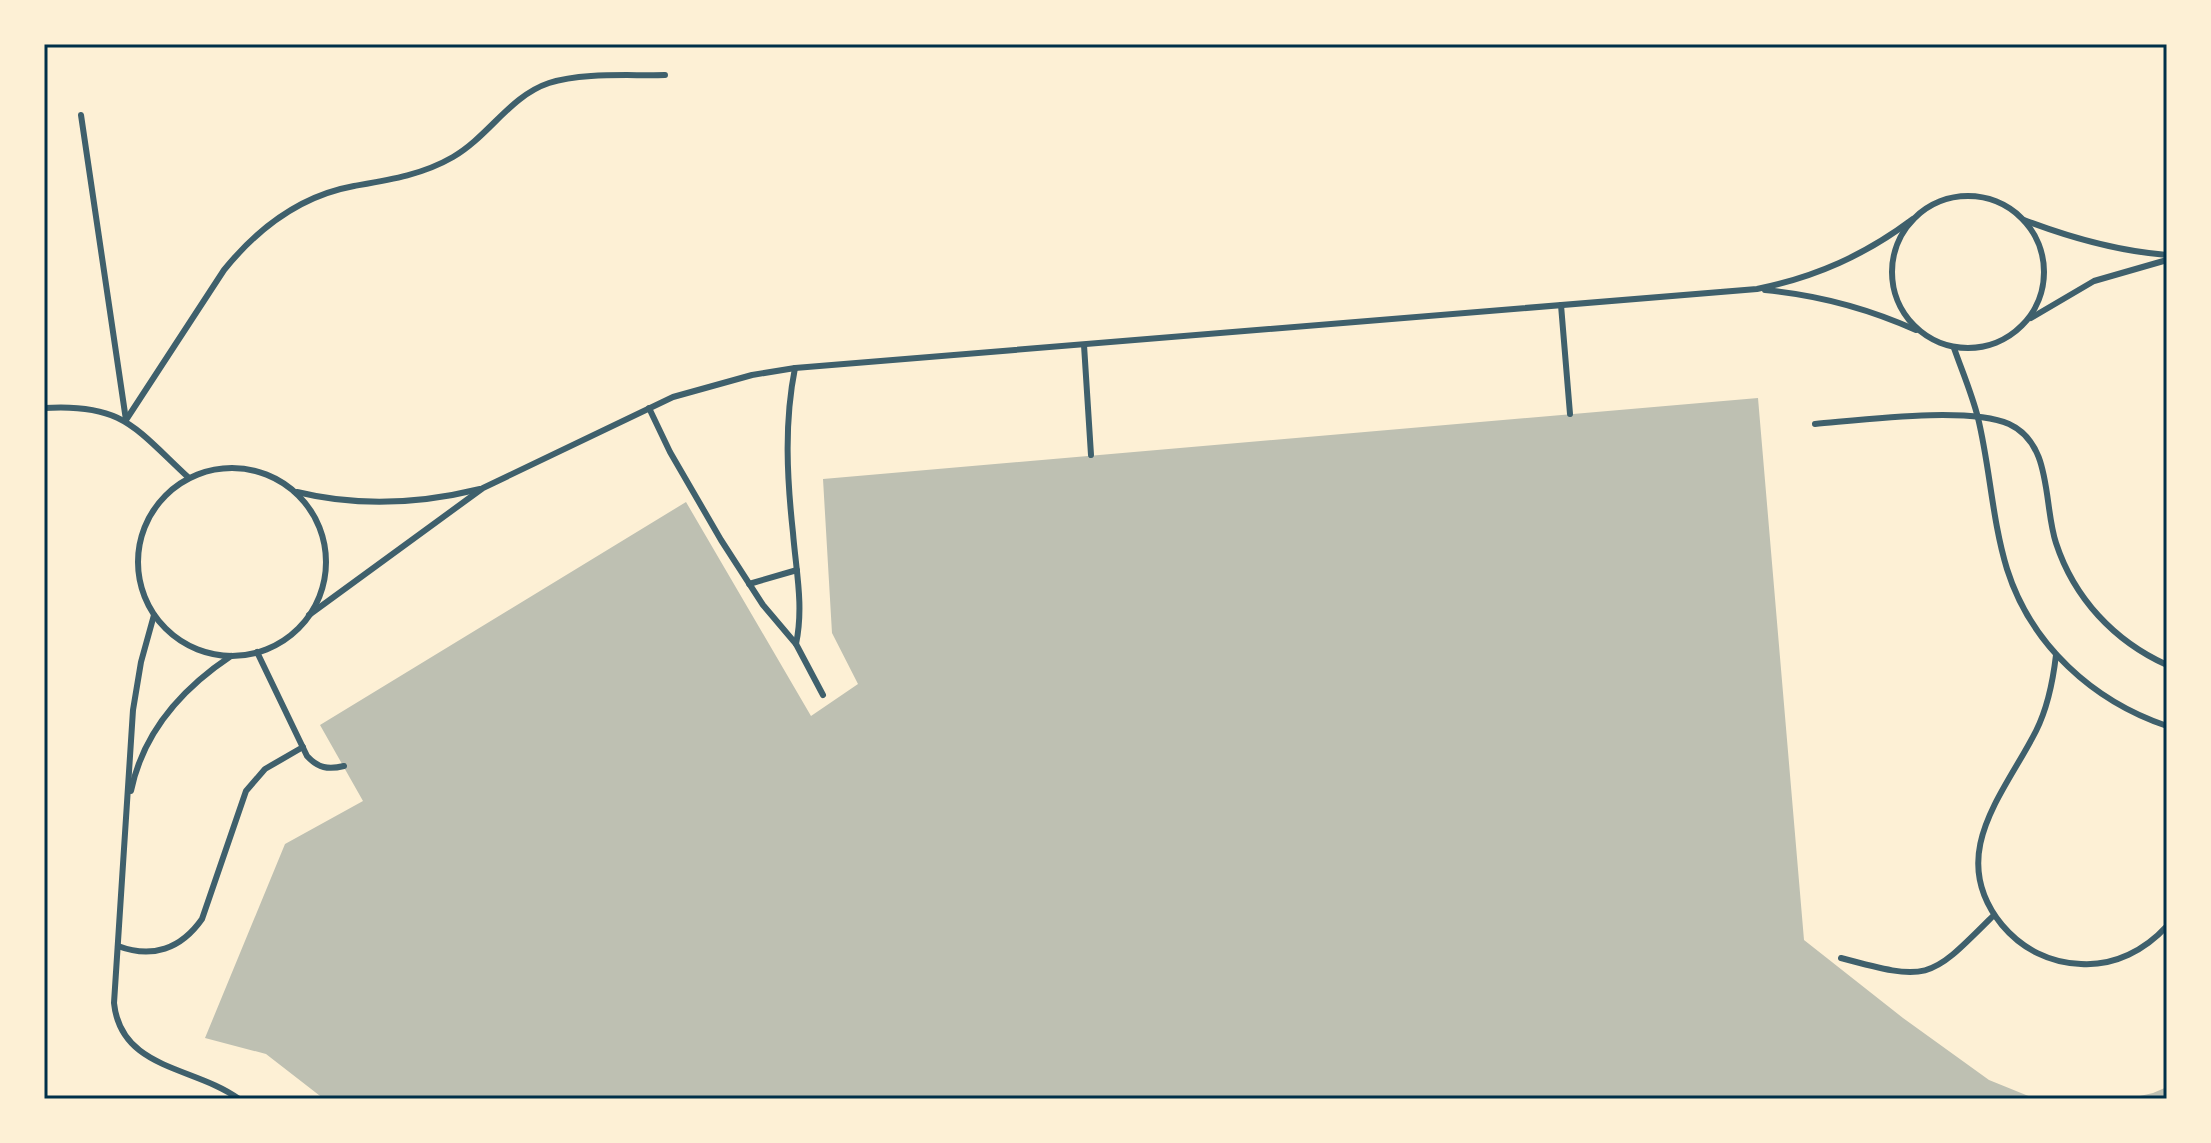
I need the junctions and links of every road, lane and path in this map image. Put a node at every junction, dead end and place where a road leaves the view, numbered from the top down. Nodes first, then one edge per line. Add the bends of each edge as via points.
1 (665, 75) dead end
2 (81, 115) dead end
3 (1913, 219) junction
4 (2024, 220) junction
5 (2167, 257) edge
6 (1757, 289) junction
7 (1561, 305) junction
8 (2028, 321) junction
9 (1917, 331) junction
10 (1084, 345) junction
11 (1954, 348) junction
12 (795, 368) junction
13 (44, 408) edge
14 (649, 408) junction
15 (1570, 414) dead end
16 (1978, 417) junction
17 (126, 420) junction
18 (1815, 424) dead end
19 (1091, 455) dead end
20 (189, 478) junction
21 (483, 488) junction
22 (295, 491) junction
23 (797, 570) junction
24 (749, 584) junction
25 (154, 615) junction
26 (309, 615) junction
27 (796, 644) junction
28 (257, 652) junction
29 (2056, 655) junction
30 (231, 656) junction
31 (2167, 665) edge
32 (823, 695) dead end
33 (2167, 726) edge
34 (303, 747) junction
35 (344, 766) dead end
36 (128, 806) junction
37 (1994, 915) junction
38 (2167, 926) edge
39 (118, 946) junction
40 (1841, 958) dead end
41 (239, 1099) edge

1 - 17 lane via 573,79 537,87 476,142 430,169 327,193 280,216 224,270
2 - 17 lane
3 - 4 lane via 1929,206 1969,196 1990,199
3 - 6 lane via 1840,265
3 - 9 lane via 1901,236 1892,276 1895,296
4 - 5 lane via 2079,240
4 - 8 lane via 2042,251 2045,269 2043,288
5 - 8 lane via 2094,281
6 - 7 lane
6 - 9 lane via 1839,302
7 - 10 lane
7 - 15 lane
8 - 11 lane via 1995,344
9 - 11 lane
10 - 12 lane
10 - 19 lane
11 - 16 lane
12 - 14 lane via 712,384
12 - 23 lane via 787,436
13 - 17 lane via 90,407
14 - 21 lane
14 - 24 lane
16 - 18 lane
16 - 29 lane via 2007,569 2019,600
16 - 31 lane via 2008,424 2031,442 2042,470 2055,541 2081,595 2121,638
17 - 20 lane
20 - 22 lane via 232,467 276,478
20 - 25 lane via 162,499 144,528 138,573
21 - 22 lane via 430,499 376,502
21 - 26 lane
22 - 26 lane via 310,508 325,551 320,595
23 - 24 lane
23 - 27 lane
24 - 27 lane
25 - 30 lane via 188,645
25 - 36 lane via 133,710
26 - 28 lane via 278,644
27 - 32 lane
28 - 30 lane
28 - 34 lane
29 - 33 lane via 2106,698
29 - 37 lane via 2046,707 1984,824 1978,846 1984,893
30 - 36 lane via 170,709 143,755
34 - 35 lane via 314,764
34 - 39 lane via 265,769 246,791 202,919 192,933 162,951
36 - 39 lane
37 - 38 lane via 2027,948 2067,964 2111,962 2150,942
37 - 40 lane via 1951,958 1924,972 1894,972
39 - 41 lane via 115,1016 126,1039 147,1057

